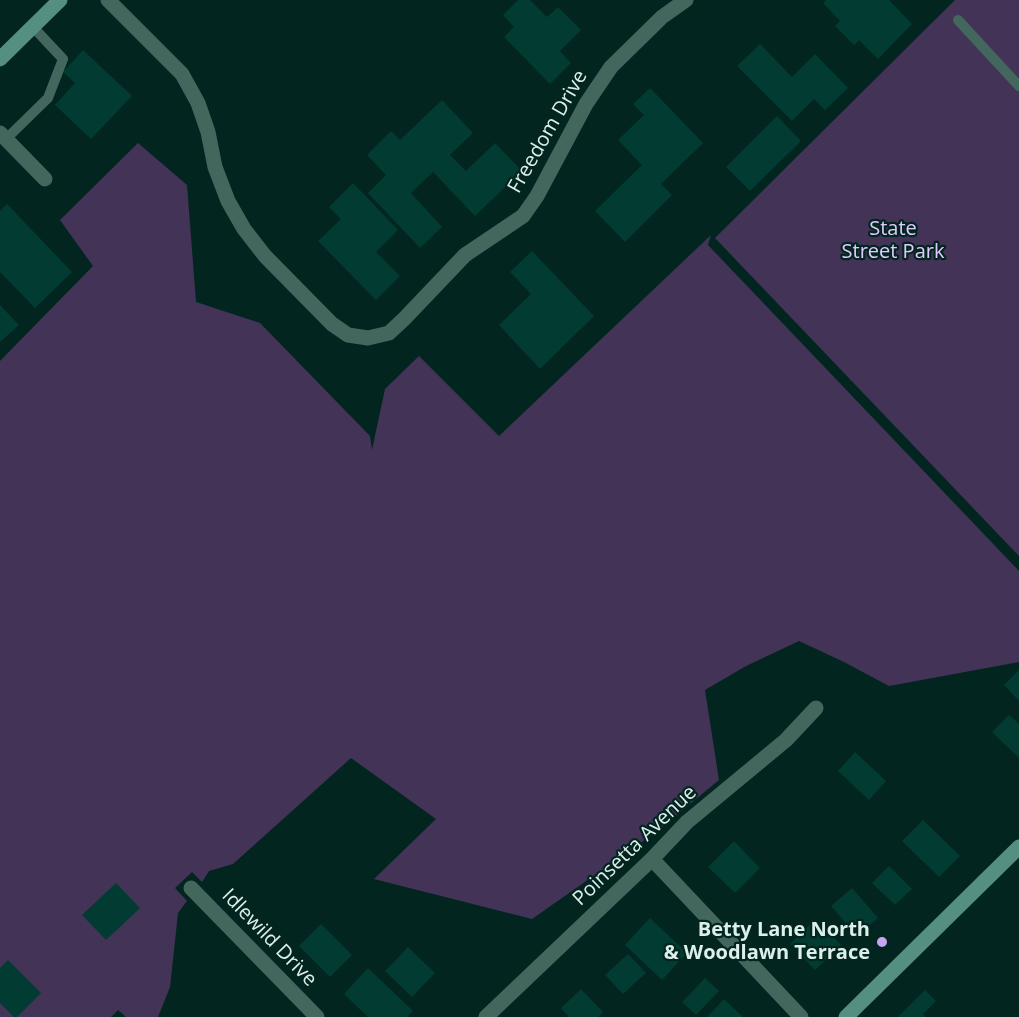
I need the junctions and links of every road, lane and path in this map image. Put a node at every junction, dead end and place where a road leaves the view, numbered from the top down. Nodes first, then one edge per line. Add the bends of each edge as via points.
1 (60, 0) edge
2 (108, 0) edge
3 (686, 0) edge
4 (958, 20) dead end
5 (33, 27) junction
6 (0, 58) edge
7 (1019, 86) edge
8 (3, 136) edge
9 (45, 179) dead end
10 (816, 708) dead end
11 (1019, 847) edge
12 (652, 859) junction
13 (191, 888) dead end
14 (317, 1017) edge
15 (486, 1017) edge
16 (801, 1017) edge
17 (846, 1017) edge

1 - 5 street
2 - 3 street, Freedom Drive via 182,74 198,103 228,201 264,256 332,324 348,335 368,338 389,333 465,255 523,216 586,104 611,68 662,17
4 - 7 lane
5 - 6 street
5 - 8 lane via 63,58 48,98
8 - 9 street
10 - 12 street, Poinsetta Avenue via 786,740 687,822
11 - 17 street
12 - 15 street, Poinsetta Avenue
12 - 16 street
13 - 14 street, Idlewild Drive

